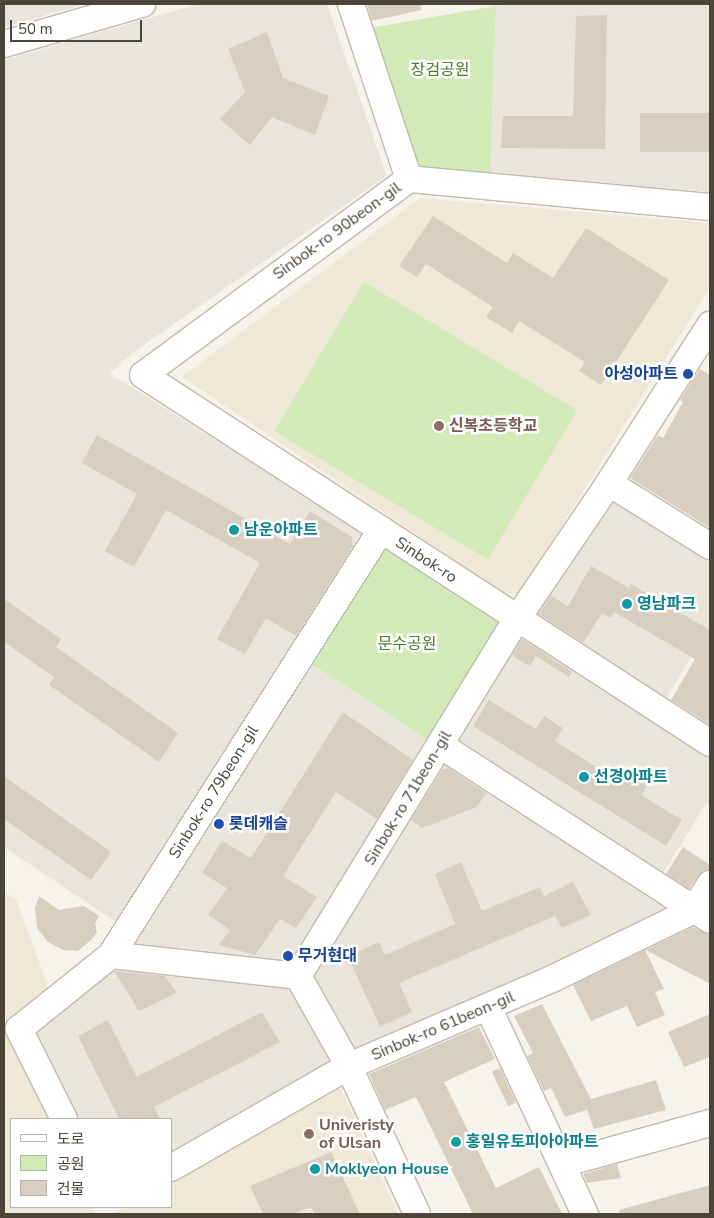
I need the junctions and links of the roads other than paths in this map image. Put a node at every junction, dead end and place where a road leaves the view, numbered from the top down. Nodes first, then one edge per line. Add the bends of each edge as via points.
1 (142, 4) edge
2 (351, 4) edge
3 (4, 44) edge
4 (409, 178) junction
5 (710, 207) edge
6 (710, 325) edge
7 (703, 353) edge
8 (143, 375) joint
9 (609, 484) junction
10 (381, 530) junction
11 (710, 546) edge
12 (517, 619) junction
13 (710, 743) edge
14 (440, 745) junction
15 (710, 884) edge
16 (702, 915) edge
17 (111, 955) junction
18 (298, 976) junction
19 (488, 1007) junction
20 (349, 1066) junction
21 (64, 1118) edge
22 (710, 1123) edge
23 (562, 1164) junction
24 (172, 1167) edge
25 (417, 1214) edge
26 (585, 1214) edge

1 - 3 street
2 - 4 street
4 - 5 street, Sinbok-ro 90beon-gil
4 - 8 street, Sinbok-ro 90beon-gil
6 - 7 street, Sinbok-ro 71beon-gil
7 - 9 street, Sinbok-ro 71beon-gil
8 - 10 street, Sinbok-ro
9 - 11 street
9 - 12 street, Sinbok-ro 71beon-gil
10 - 12 street, Sinbok-ro
10 - 17 street, Sinbok-ro 79beon-gil
12 - 13 street, Sinbok-ro
12 - 14 street, Sinbok-ro 71beon-gil
14 - 16 street
14 - 18 street, Sinbok-ro 71beon-gil
15 - 16 street
16 - 19 street, Sinbok-ro 61beon-gil
17 - 18 street
17 - 21 street, Sinbok-ro 79beon-gil via 20,1029
18 - 20 street
19 - 20 street, Sinbok-ro 61beon-gil
19 - 23 street
20 - 24 street, Sinbok-ro 61beon-gil
20 - 25 street
22 - 23 street
23 - 26 street

